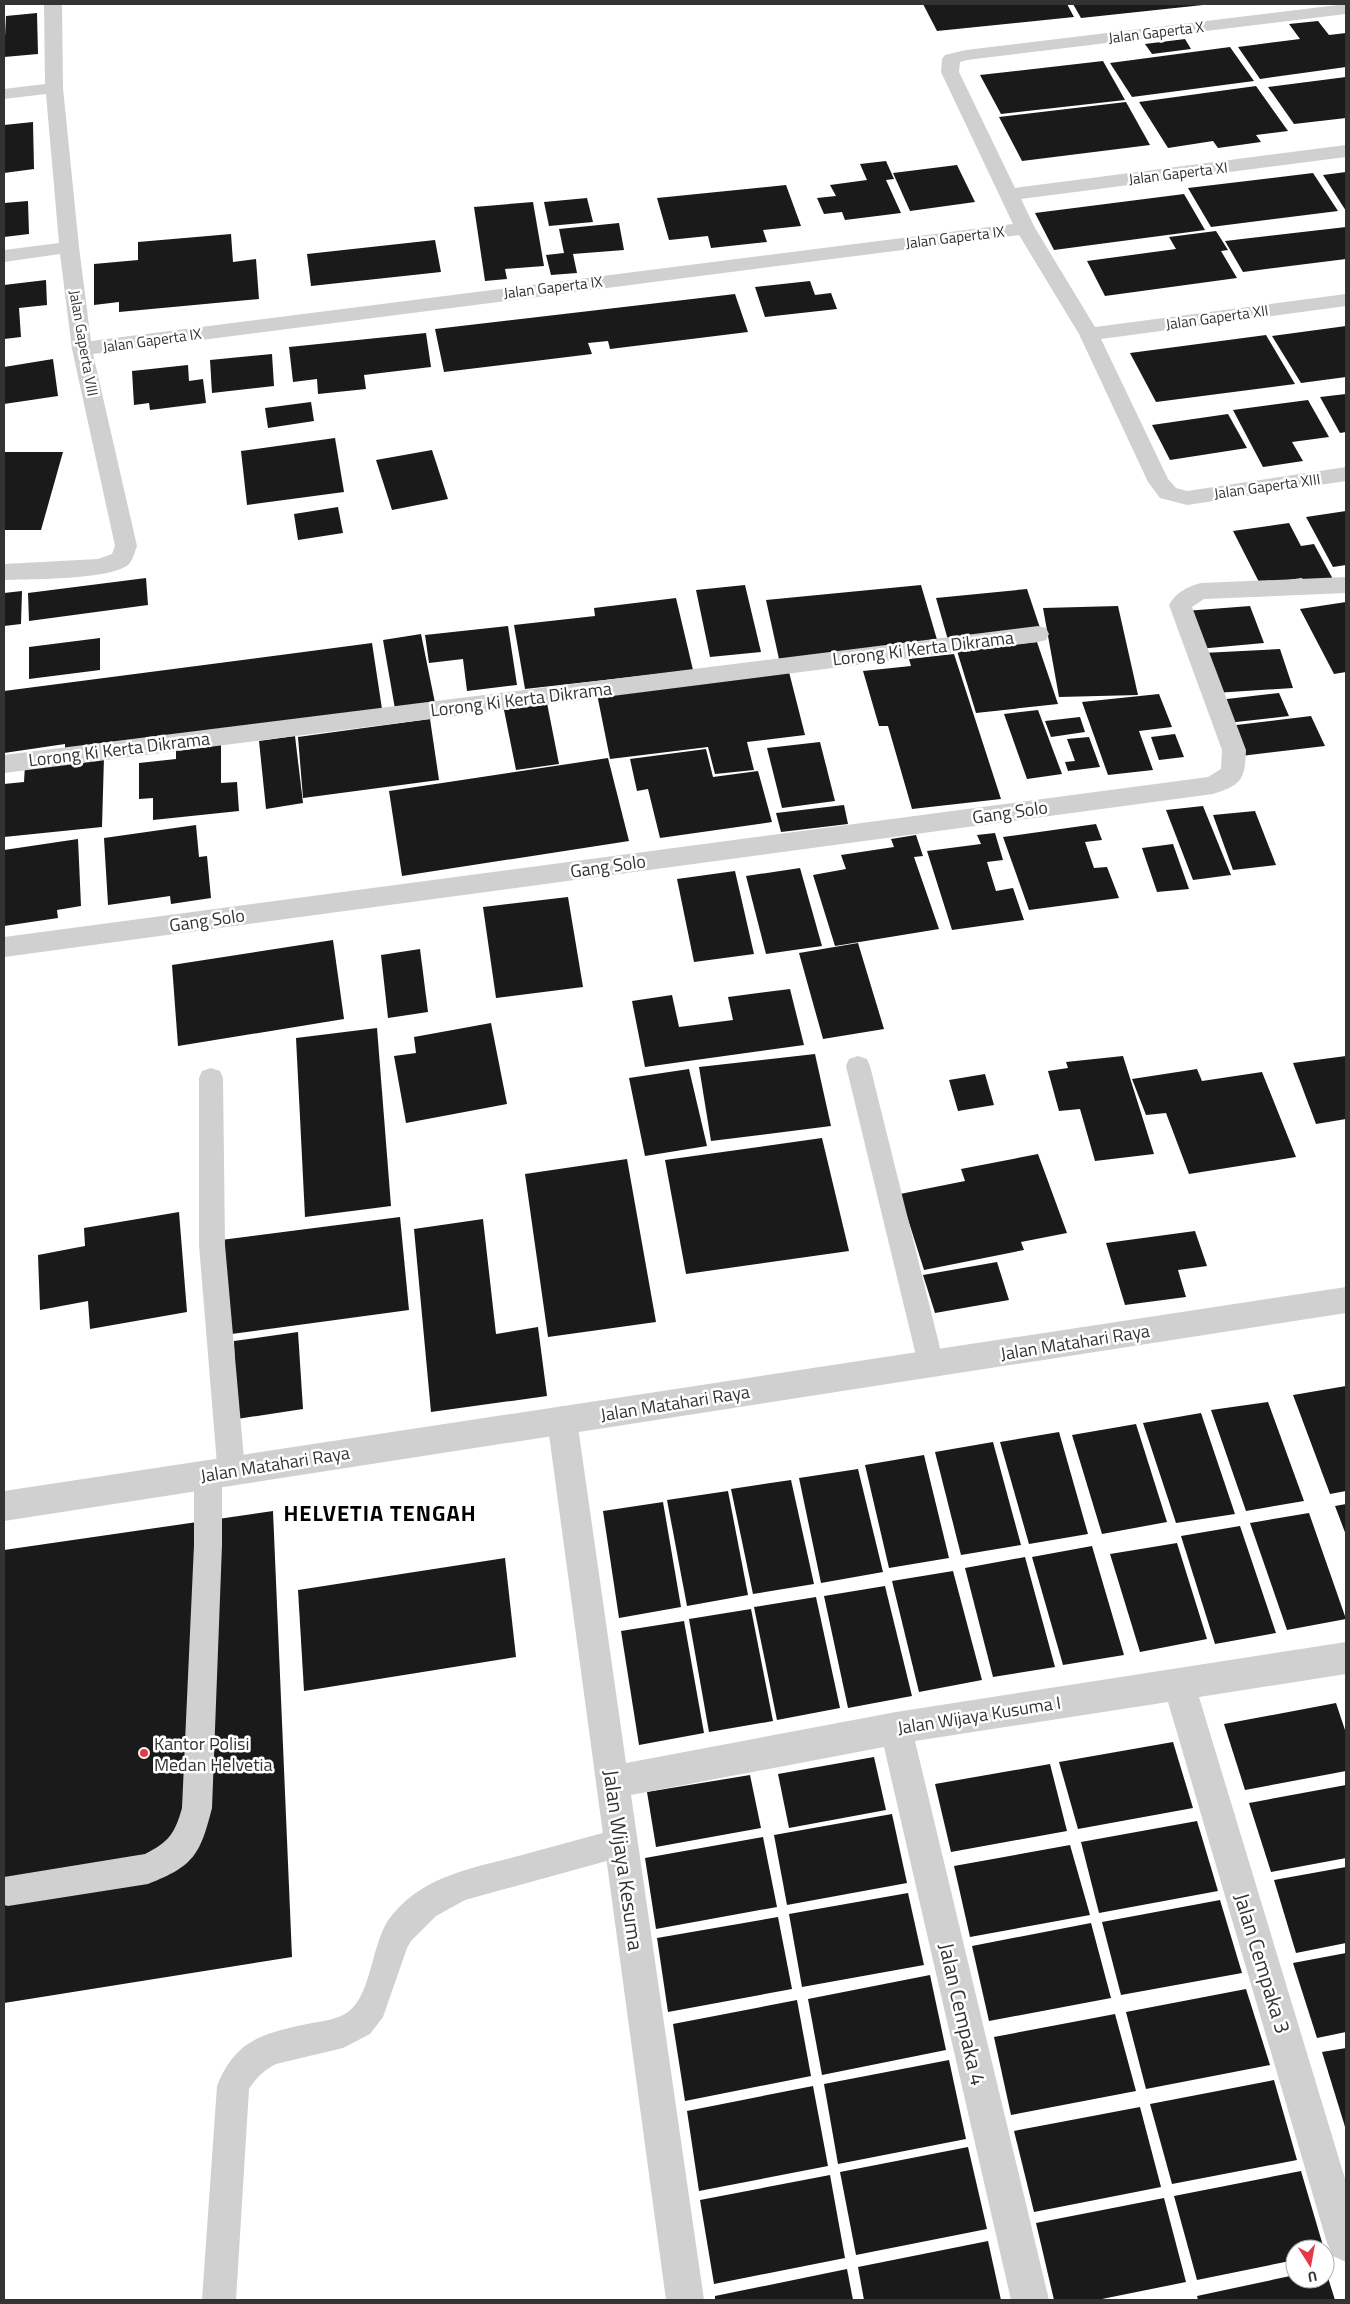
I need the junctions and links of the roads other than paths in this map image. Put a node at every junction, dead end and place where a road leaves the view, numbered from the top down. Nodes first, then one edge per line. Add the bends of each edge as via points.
1 (53, 5) edge
2 (1346, 9) edge
3 (54, 88) junction
4 (4, 94) edge
5 (1346, 151) edge
6 (1009, 195) junction
7 (1025, 228) junction
8 (69, 247) junction
9 (4, 256) edge
10 (1346, 300) edge
11 (1089, 334) junction
12 (82, 349) junction
13 (1346, 474) edge
14 (4, 572) edge
15 (1346, 585) edge
16 (1038, 634) dead end
17 (4, 764) edge
18 (4, 947) edge
19 (858, 1066) dead end
20 (210, 1078) dead end
21 (1346, 1300) edge
22 (931, 1364) junction
23 (562, 1420) junction
24 (220, 1472) junction
25 (4, 1506) edge
26 (1346, 1658) edge
27 (1179, 1682) junction
28 (896, 1728) junction
29 (613, 1782) junction
30 (621, 1843) junction
31 (8, 1891) dead end
32 (1346, 2243) edge
33 (219, 2300) edge
34 (685, 2300) edge
35 (1030, 2300) edge

1 - 3 street, Jalan Gaperta VIII
2 - 6 street, Jalan Gaperta X via 951,60 950,72
3 - 4 street
3 - 8 street, Jalan Gaperta VIII
5 - 6 street, Jalan Gaperta XI
6 - 7 street
7 - 11 street
7 - 12 street, Jalan Gaperta IX
8 - 9 street
8 - 12 street, Jalan Gaperta VIII
10 - 11 street, Jalan Gaperta XII
11 - 13 street, Jalan Gaperta XIII via 1159,482 1168,493 1187,498
12 - 14 street, Jalan Gaperta VIII via 126,546 121,559 101,568
15 - 18 street, Gang Solo via 1201,591 1180,605 1234,750 1233,773 1213,785
16 - 17 street, Lorong Ki Kerta Dikrama
19 - 22 lane
20 - 24 lane
21 - 22 street, Jalan Matahari Raya
22 - 23 street, Jalan Matahari Raya
23 - 24 street, Jalan Matahari Raya
23 - 29 street, Jalan Wijaya Kesuma
24 - 25 street, Jalan Matahari Raya
24 - 31 lane via 208,1545 197,1808 190,1834 174,1856 148,1869
26 - 27 street, Jalan Wijaya Kusuma I
27 - 28 street, Jalan Wijaya Kusuma I
27 - 32 street, Jalan Cempaka 3
28 - 29 street, Jalan Wijaya Kusuma I
28 - 35 street, Jalan Cempaka 4
29 - 30 street, Jalan Wijaya Kesuma
30 - 33 lane via 448,1891 421,1908 396,1936 372,2005 360,2022 338,2032 286,2044 248,2061 238,2072 233,2086
30 - 34 street, Jalan Wijaya Kesuma

